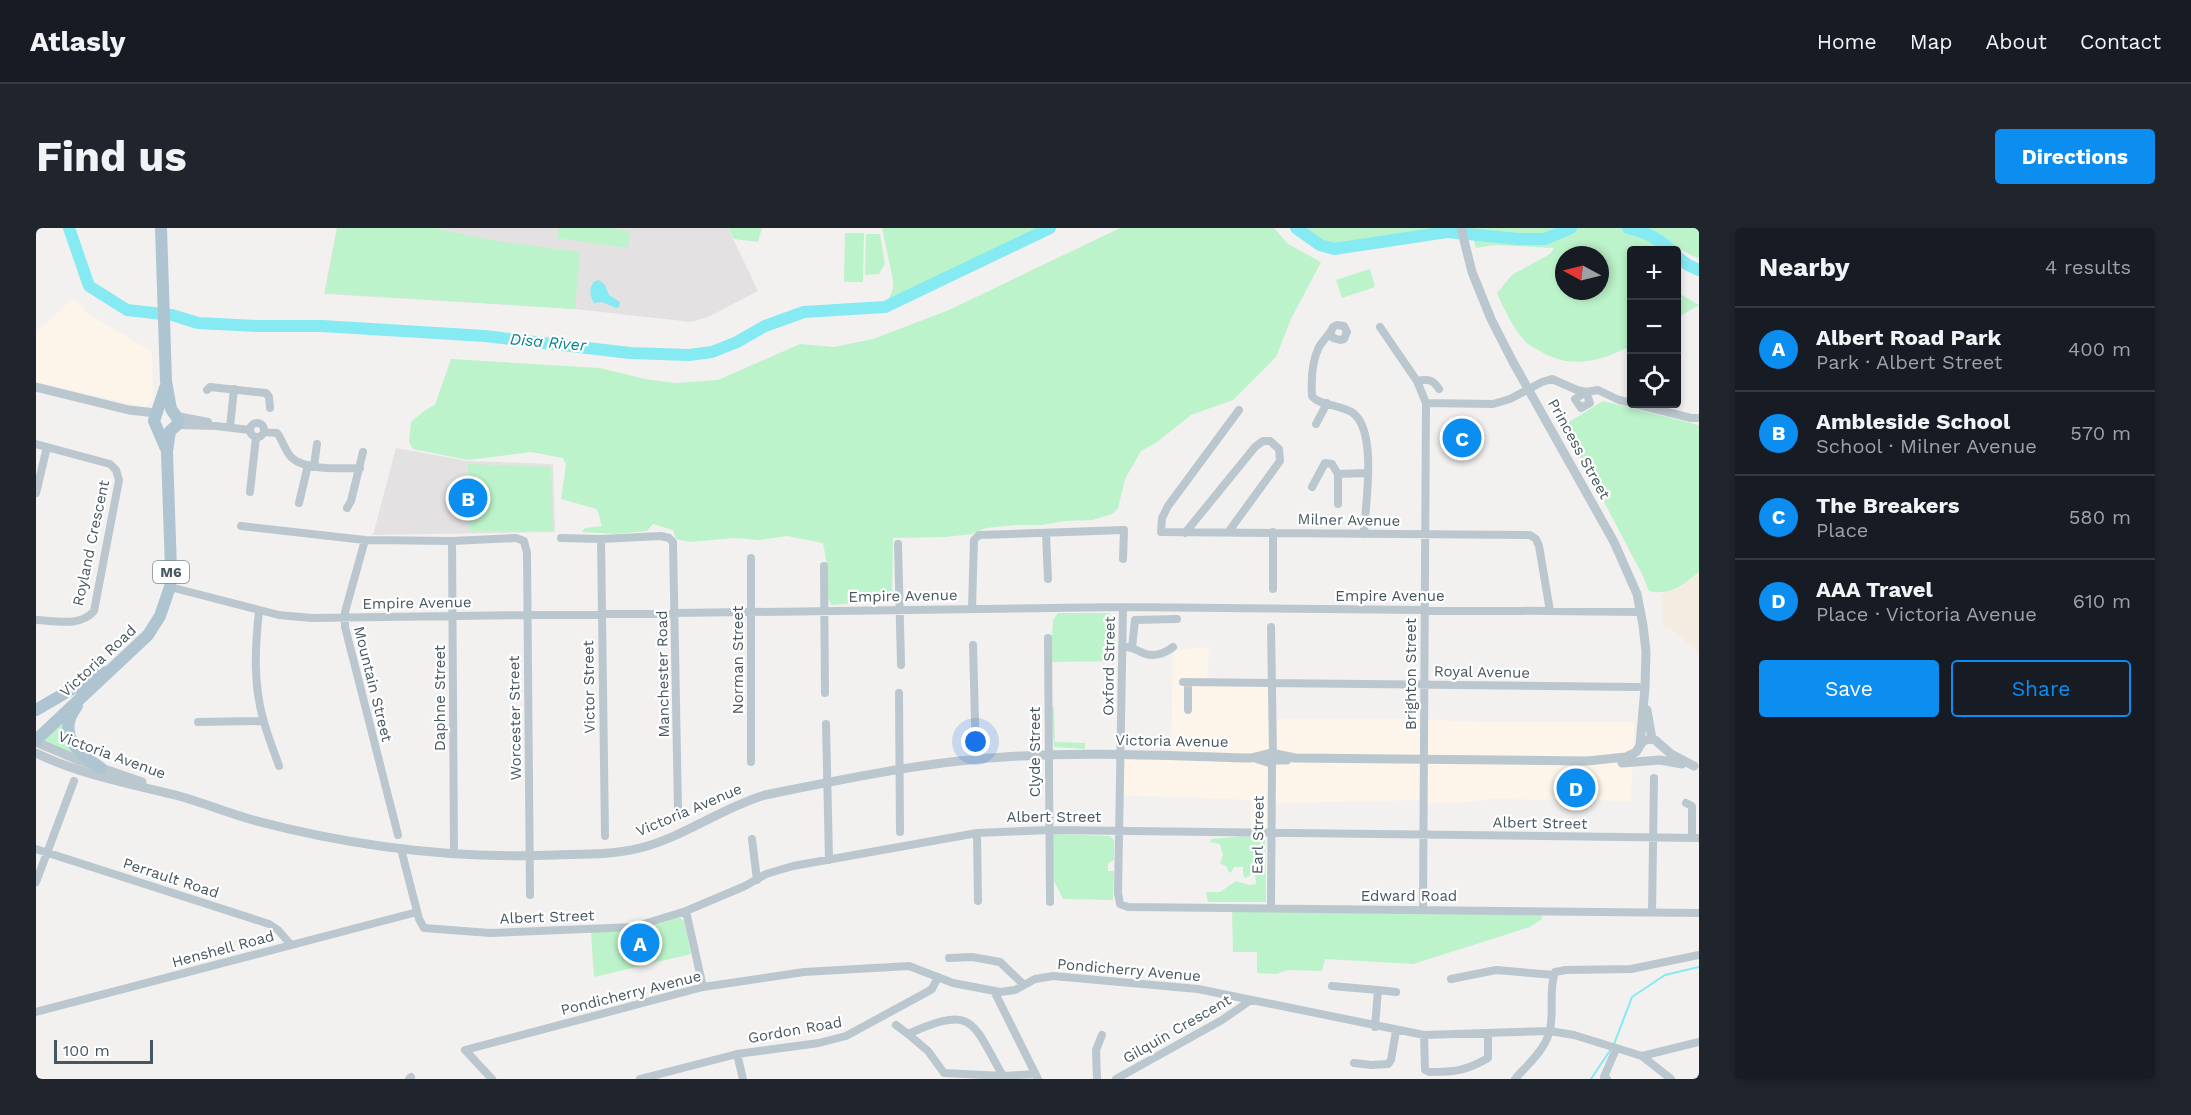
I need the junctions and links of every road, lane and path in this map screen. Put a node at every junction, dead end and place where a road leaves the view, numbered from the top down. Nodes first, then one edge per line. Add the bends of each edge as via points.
1 (160, 228) edge
2 (1461, 228) edge
3 (1380, 327) dead end
4 (1331, 334) dead end
5 (1417, 381) junction
6 (1565, 384) junction
7 (36, 387) edge
8 (1439, 388) dead end
9 (234, 389) junction
10 (207, 390) dead end
11 (1529, 390) junction
12 (1586, 392) junction
13 (1575, 399) junction
14 (1327, 403) junction
15 (1426, 403) junction
16 (270, 408) dead end
17 (1239, 410) dead end
18 (1699, 418) edge
19 (166, 420) junction
20 (1316, 424) dead end
21 (230, 427) junction
22 (250, 430) junction
23 (264, 432) junction
24 (256, 437) junction
25 (36, 444) edge
26 (317, 444) dead end
27 (47, 447) junction
28 (363, 452) dead end
29 (311, 465) junction
30 (360, 468) junction
31 (1367, 473) junction
32 (1338, 474) junction
33 (1312, 487) dead end
34 (250, 492) dead end
35 (36, 493) edge
36 (299, 503) dead end
37 (1338, 504) dead end
38 (347, 508) dead end
39 (241, 526) dead end
40 (1229, 531) junction
41 (1273, 532) junction
42 (1185, 533) junction
43 (1046, 534) junction
44 (1364, 534) junction
45 (1425, 534) junction
46 (561, 538) dead end
47 (601, 539) junction
48 (364, 540) junction
49 (452, 541) junction
50 (898, 544) dead end
51 (751, 558) dead end
52 (1123, 559) dead end
53 (824, 566) dead end
54 (1048, 579) dead end
55 (170, 587) junction
56 (1273, 590) dead end
57 (1123, 607) junction
58 (900, 609) junction
59 (972, 609) junction
60 (1425, 610) junction
61 (259, 611) junction
62 (751, 611) junction
63 (825, 611) junction
64 (1550, 611) junction
65 (1641, 612) junction
66 (676, 613) junction
67 (602, 614) junction
68 (527, 615) junction
69 (453, 616) junction
70 (344, 617) junction
71 (36, 620) edge
72 (1177, 620) dead end
73 (1271, 627) dead end
74 (1048, 638) dead end
75 (973, 645) dead end
76 (1123, 647) junction
77 (1173, 647) dead end
78 (1132, 648) junction
79 (901, 665) dead end
80 (110, 671) junction
81 (1273, 683) junction
82 (1425, 685) junction
83 (1641, 689) junction
84 (86, 693) junction
85 (825, 693) dead end
86 (899, 693) dead end
87 (36, 710) edge
88 (1188, 710) dead end
89 (263, 721) junction
90 (198, 722) dead end
91 (826, 724) dead end
92 (1652, 739) junction
93 (36, 741) edge
94 (1639, 746) junction
95 (1660, 747) junction
96 (36, 753) edge
97 (1049, 755) junction
98 (1121, 756) junction
99 (1272, 758) junction
100 (976, 759) junction
101 (1424, 759) junction
102 (1587, 761) junction
103 (1651, 761) junction
104 (751, 762) dead end
105 (279, 766) dead end
106 (1697, 767) edge
107 (100, 768) junction
108 (901, 770) junction
109 (1653, 778) dead end
110 (74, 782) dead end
111 (827, 783) junction
112 (178, 796) junction
113 (1686, 802) dead end
114 (678, 810) dead end
115 (1049, 830) junction
116 (1119, 831) junction
117 (900, 832) dead end
118 (977, 832) junction
119 (398, 834) dead end
120 (1271, 834) junction
121 (605, 836) dead end
122 (1422, 836) junction
123 (1653, 837) junction
124 (1696, 838) edge
125 (752, 839) dead end
126 (36, 849) edge
127 (401, 849) junction
128 (47, 853) junction
129 (454, 854) junction
130 (530, 856) junction
131 (829, 860) junction
132 (757, 880) junction
133 (36, 882) edge
134 (530, 895) dead end
135 (978, 901) dead end
136 (1050, 902) dead end
137 (1120, 904) joint
138 (1270, 908) junction
139 (1423, 909) junction
140 (686, 911) junction
141 (417, 912) junction
142 (1652, 912) junction
143 (1699, 912) edge
144 (291, 945) junction
145 (1699, 955) edge
146 (949, 958) dead end
147 (1554, 975) junction
148 (938, 977) junction
149 (1451, 979) dead end
150 (1024, 986) junction
151 (1332, 986) dead end
152 (703, 987) junction
153 (1378, 990) junction
154 (994, 991) junction
155 (1396, 992) dead end
156 (1251, 1000) junction
157 (36, 1012) edge
158 (896, 1025) dead end
159 (1375, 1027) junction
160 (1396, 1031) junction
161 (1550, 1031) junction
162 (908, 1034) junction
163 (1488, 1034) junction
164 (1102, 1035) dead end
165 (1424, 1035) junction
166 (1699, 1042) edge
167 (1616, 1048) junction
168 (737, 1054) junction
169 (1642, 1056) junction
170 (1354, 1063) dead end
171 (1003, 1076) junction
172 (1036, 1077) edge
173 (1605, 1078) edge
174 (492, 1079) edge
175 (640, 1079) edge
176 (743, 1079) edge
177 (1096, 1079) edge
178 (1116, 1079) edge
179 (1515, 1079) edge
180 (1671, 1079) edge

1 - 19 main road, Victoria Road / M6
2 - 11 street, Princess Street via 1477,286
3 - 5 street
4 - 14 street via 1321,343 1316,356 1311,392 1313,398
5 - 8 street via 1430,380
5 - 15 street
6 - 11 street via 1552,379
6 - 12 street
6 - 13 street
7 - 19 street
9 - 10 street
9 - 16 street via 266,393
9 - 21 street
11 - 15 street via 1493,404
11 - 65 street, Princess Street via 1622,557
12 - 13 street
12 - 13 street via 1590,404 1581,408
12 - 18 street via 1598,390 1619,400
14 - 20 street
14 - 31 street via 1350,411 1361,422 1366,437
15 - 45 street, Brighton Street
17 - 42 street, Milner Avenue via 1162,518 1161,532
19 - 21 street
19 - 55 main road, Victoria Road / M6
21 - 22 street
22 - 23 street via 251,425 258,423
22 - 24 street
23 - 24 street
23 - 29 street via 277,433 291,458
24 - 34 street
25 - 27 street, Royland Crescent
26 - 29 street
27 - 35 street
27 - 71 street, Royland Crescent via 110,464 119,480 94,611 78,621
28 - 30 street
29 - 30 street
29 - 36 street
30 - 38 street
31 - 32 street
31 - 44 street
32 - 33 street via 1332,464 1325,463
32 - 37 street, Milner Avenue
39 - 48 street
40 - 41 street, Milner Avenue
40 - 42 street, Milner Avenue
40 - 42 street via 1280,461 1279,449 1269,440 1255,447
41 - 44 street, Milner Avenue
41 - 56 street
43 - 52 street via 1124,530
43 - 54 street
43 - 59 street via 977,536
44 - 45 street, Milner Avenue
45 - 60 street, Brighton Street
45 - 64 street, Milner Avenue via 1536,538
46 - 47 street
47 - 66 street, Manchester Road via 670,538 674,549
47 - 67 street, Victor Street
48 - 49 street
48 - 70 street, Mountain Street
49 - 68 street, Worcester Street via 524,541
49 - 69 street, Daphne Street
50 - 58 street
51 - 62 street, Norman Street
53 - 63 street
55 - 61 street, Empire Avenue
55 - 80 main road, Victoria Road / M6 via 156,624
57 - 59 street, Empire Avenue
57 - 60 street, Empire Avenue
57 - 76 street, Oxford Street
58 - 59 street, Empire Avenue
58 - 63 street, Empire Avenue
58 - 79 street
60 - 64 street, Empire Avenue
60 - 82 street, Brighton Street
61 - 70 street, Empire Avenue via 296,617
61 - 89 street via 255,655
62 - 63 street, Empire Avenue
62 - 66 street, Empire Avenue
62 - 104 street, Norman Street
63 - 85 street
64 - 65 street, Empire Avenue
65 - 83 street, Princess Street via 1646,652
66 - 67 street, Empire Avenue
66 - 114 street, Manchester Road
67 - 68 street, Empire Avenue
67 - 121 street, Victor Street
68 - 69 street, Empire Avenue
68 - 130 street, Worcester Street
69 - 70 street, Empire Avenue
69 - 129 street, Daphne Street
70 - 119 street, Mountain Street
72 - 78 street via 1135,620
73 - 81 street, Earl Street
74 - 97 street, Clyde Street
75 - 100 street
76 - 78 street
76 - 98 street, Oxford Street
77 - 78 street via 1162,654
80 - 84 main road, Victoria Road / M6
80 - 87 main road
81 - 82 street, Royal Avenue
81 - 88 street, Royal Avenue via 1185,682
81 - 99 street, Earl Street
82 - 83 street, Royal Avenue
82 - 101 street, Brighton Street
83 - 92 street, Princess Street
83 - 94 street, Princess Street
84 - 93 main road, Victoria Road / M6
84 - 107 main road via 72,713 71,739 78,753
86 - 108 street
89 - 90 street
89 - 105 street
91 - 111 street
92 - 94 street
92 - 95 street
93 - 107 street, Victoria Avenue
94 - 102 street, Victoria Avenue via 1622,758
94 - 103 street via 1640,756
95 - 103 street via 1660,755
95 - 106 street
96 - 112 street, Victoria Avenue via 106,778
97 - 98 street, Victoria Avenue
97 - 100 street, Victoria Avenue
97 - 115 street, Clyde Street
98 - 99 street, Victoria Avenue
98 - 116 street, Oxford Street
99 - 101 street, Victoria Avenue
99 - 120 street, Earl Street
100 - 108 street, Victoria Avenue
101 - 102 street, Victoria Avenue
101 - 122 street, Brighton Street
102 - 103 street, Victoria Avenue
103 - 106 street, Victoria Avenue
107 - 112 street, Victoria Avenue
108 - 111 street, Victoria Avenue
108 - 117 street
109 - 123 street
110 - 128 street
111 - 130 street, Victoria Avenue via 742,802 640,848
111 - 131 street
112 - 127 street, Victoria Avenue via 290,829
113 - 124 street via 1692,806
115 - 116 street, Albert Street
115 - 118 street, Albert Street
115 - 136 street, Clyde Street
116 - 120 street, Albert Street
116 - 137 street, Oxford Street
118 - 131 street, Albert Street
118 - 135 street
120 - 122 street, Albert Street
120 - 138 street, Earl Street
122 - 123 street, Albert Street
122 - 139 street, Brighton Street
123 - 124 street, Albert Street
123 - 142 street
125 - 132 street
126 - 128 street, Perrault Road
127 - 129 street, Victoria Avenue
127 - 141 street
128 - 133 street
128 - 144 street, Perrault Road via 269,924
129 - 130 street, Victoria Avenue
130 - 134 street, Worcester Street
131 - 132 street, Albert Street via 775,871
132 - 140 street, Albert Street
137 - 138 street, Edward Road
138 - 139 street, Edward Road
139 - 142 street, Edward Road
140 - 141 street, Albert Street via 634,927 490,933 424,928
140 - 152 street
141 - 144 street, Henshell Road
142 - 143 street, Edward Road
144 - 157 street, Henshell Road
145 - 147 street via 1631,969 1566,969
146 - 150 street via 1000,962
147 - 149 street via 1496,970
147 - 161 street
148 - 152 street, Pondicherry Avenue via 909,966 890,966 804,972
148 - 154 street, Pondicherry Avenue
148 - 168 street, Gordon Road via 927,992 846,1036
150 - 154 street, Pondicherry Avenue
150 - 156 street, Pondicherry Avenue via 1043,977 1073,977 1179,986
151 - 153 street
152 - 174 street, Pondicherry Avenue via 465,1050
153 - 155 street
153 - 159 street
154 - 172 street
156 - 159 street, Pondicherry Avenue
156 - 178 street, Gilquin Crescent
158 - 162 street
159 - 160 street, Pondicherry Avenue
160 - 165 street, Pondicherry Avenue
160 - 170 street via 1388,1064
161 - 163 street, Pondicherry Avenue
161 - 167 street, Pondicherry Avenue
161 - 179 street via 1539,1052
162 - 171 street via 944,1073
162 - 171 street via 942,1020 965,1021 974,1027
163 - 165 street, Pondicherry Avenue
163 - 165 street via 1488,1058 1457,1072 1425,1070
164 - 177 street via 1096,1050
166 - 169 street
167 - 169 street, Pondicherry Avenue
167 - 173 street
168 - 175 street, Gordon Road
168 - 176 street
169 - 180 street
171 - 172 street

